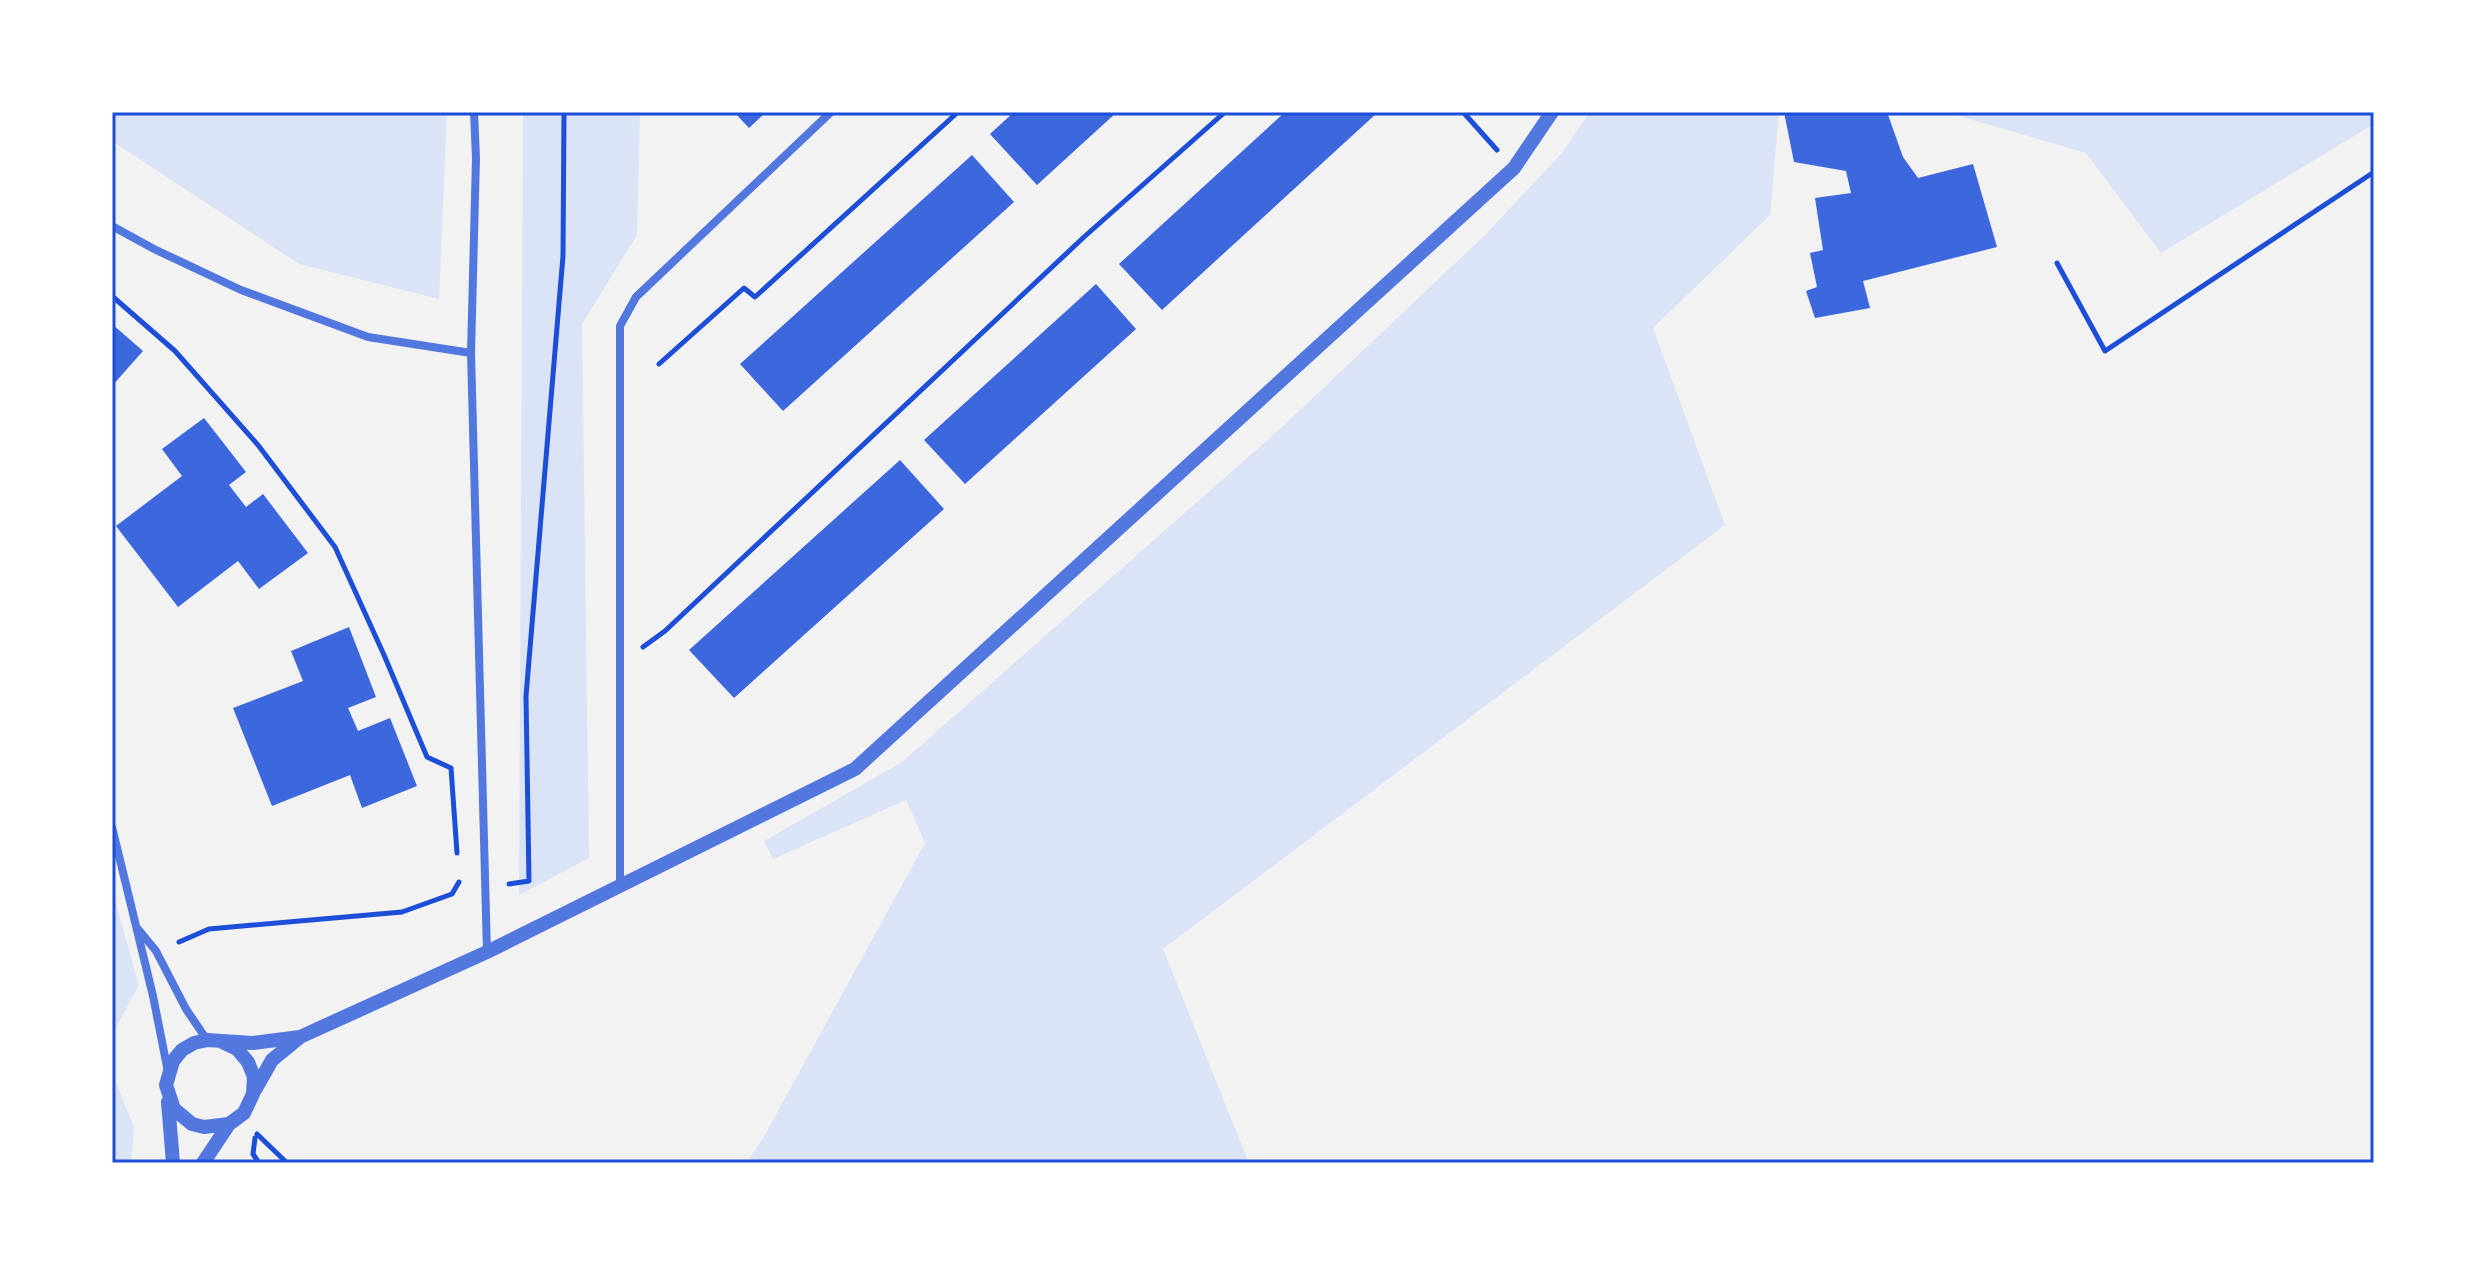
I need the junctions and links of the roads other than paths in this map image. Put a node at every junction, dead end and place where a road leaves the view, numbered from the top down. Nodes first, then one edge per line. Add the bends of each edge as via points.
1 (474, 112) edge
2 (831, 112) edge
3 (1552, 112) edge
4 (112, 226) edge
5 (471, 353) junction
6 (112, 827) edge
7 (620, 888) junction
8 (135, 925) junction
9 (487, 952) junction
10 (300, 1037) junction
11 (215, 1041) junction
12 (167, 1079) junction
13 (253, 1094) junction
14 (229, 1124) junction
15 (173, 1163) edge
16 (203, 1163) edge

1 - 5 street
2 - 7 street via 636,297 620,326
3 - 7 street via 1514,168 855,769
4 - 5 street via 241,290 368,337
5 - 9 street
6 - 8 street
7 - 9 street
8 - 11 street via 156,951 186,1009
8 - 12 street
9 - 10 street
10 - 11 street
10 - 13 street via 272,1060
11 - 12 street via 182,1050
11 - 13 street via 237,1049 248,1062
12 - 14 street via 174,1109 192,1124
12 - 15 street
13 - 14 street via 244,1113
14 - 16 street

